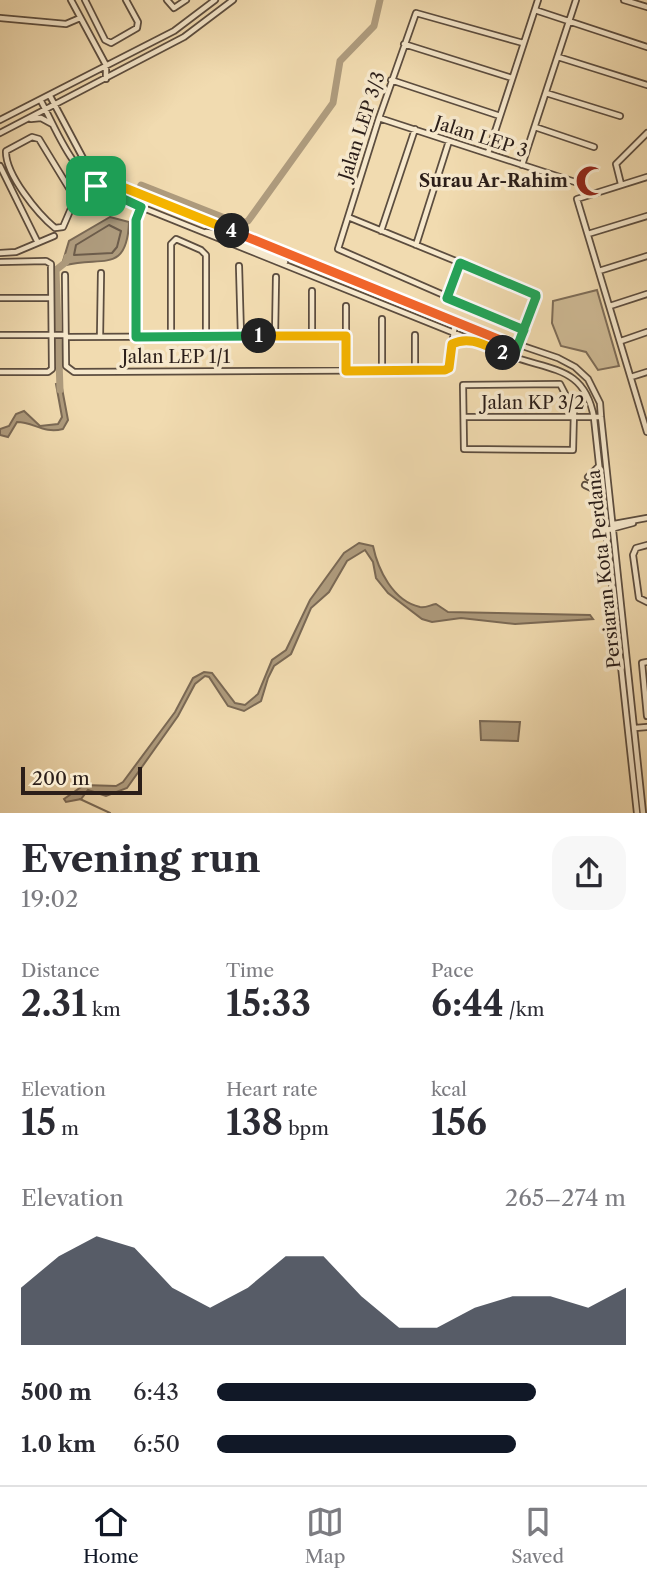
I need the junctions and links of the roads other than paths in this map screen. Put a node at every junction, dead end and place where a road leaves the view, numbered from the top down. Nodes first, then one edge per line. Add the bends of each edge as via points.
1 (71, 0) edge
2 (85, 0) edge
3 (126, 0) edge
4 (167, 0) edge
5 (186, 0) edge
6 (215, 0) edge
7 (233, 0) edge
8 (538, 0) edge
9 (576, 0) edge
10 (627, 1) edge
11 (647, 8) edge
12 (534, 10) junction
13 (0, 18) edge
14 (80, 18) junction
15 (569, 22) junction
16 (523, 43) junction
17 (404, 44) junction
18 (647, 47) edge
19 (558, 57) junction
20 (106, 65) junction
21 (512, 78) junction
22 (106, 79) junction
23 (391, 80) junction
24 (647, 85) edge
25 (546, 93) junction
26 (50, 96) junction
27 (70, 97) junction
28 (41, 101) junction
29 (55, 105) junction
30 (46, 110) junction
31 (500, 116) junction
32 (620, 116) dead end
33 (379, 118) junction
34 (62, 119) junction
35 (0, 120) edge
36 (26, 120) junction
37 (53, 125) junction
38 (535, 127) junction
39 (415, 130) junction
40 (0, 132) edge
41 (647, 134) edge
42 (449, 141) junction
43 (594, 147) dead end
44 (488, 153) junction
45 (522, 165) junction
46 (0, 166) edge
47 (77, 169) junction
48 (95, 171) junction
49 (647, 177) edge
50 (87, 179) junction
51 (575, 182) dead end
52 (621, 184) junction
53 (96, 186) junction
54 (69, 188) junction
55 (80, 189) junction
56 (146, 197) junction
57 (75, 198) junction
58 (141, 207) junction
59 (647, 216) edge
60 (348, 217) junction
61 (382, 231) junction
62 (588, 234) junction
63 (54, 236) dead end
64 (37, 241) junction
65 (416, 245) junction
66 (0, 253) edge
67 (647, 256) edge
68 (0, 262) edge
69 (460, 263) junction
70 (239, 266) dead end
71 (599, 271) junction
72 (101, 273) dead end
73 (65, 275) dead end
74 (276, 277) dead end
75 (312, 291) dead end
76 (647, 294) edge
77 (0, 298) edge
78 (51, 298) junction
79 (447, 298) junction
80 (346, 306) dead end
81 (610, 306) junction
82 (382, 319) dead end
83 (455, 323) junction
84 (523, 332) junction
85 (647, 332) edge
86 (453, 333) junction
87 (0, 335) edge
88 (53, 335) junction
89 (415, 335) dead end
90 (65, 336) junction
91 (275, 336) junction
92 (312, 336) junction
93 (346, 336) junction
94 (100, 337) junction
95 (136, 337) junction
96 (171, 337) junction
97 (206, 337) junction
98 (241, 337) junction
99 (470, 339) junction
100 (621, 341) junction
101 (452, 344) junction
102 (517, 347) junction
103 (542, 354) junction
104 (514, 357) junction
105 (415, 370) junction
106 (346, 371) junction
107 (382, 371) junction
108 (0, 372) edge
109 (647, 372) edge
110 (631, 377) junction
111 (644, 411) edge
112 (464, 417) junction
113 (574, 417) junction
114 (601, 417) junction
115 (594, 418) junction
116 (647, 432) edge
117 (600, 464) junction
118 (588, 477) dead end
119 (585, 485) dead end
120 (604, 501) junction
121 (644, 519) edge
122 (614, 526) junction
123 (624, 526) junction
124 (607, 528) junction
125 (616, 543) junction
126 (647, 545) edge
127 (647, 583) edge
128 (637, 586) junction
129 (647, 602) edge
130 (644, 662) edge
131 (645, 687) edge
132 (646, 697) edge
133 (647, 716) edge
134 (635, 727) junction
135 (647, 727) edge
136 (637, 813) edge
137 (643, 813) edge

1 - 14 street
2 - 3 street via 105,40 111,43 138,26
4 - 5 street via 177,8
6 - 20 street via 174,31
7 - 22 street via 184,37
8 - 12 street
9 - 15 street
10 - 11 street
12 - 15 street
12 - 16 street
13 - 14 street via 66,24
14 - 20 street
15 - 18 street
15 - 19 street
16 - 17 street, Jalan LEP 3/3 via 416,13
16 - 21 street
17 - 21 street
17 - 23 street, Jalan LEP 3/3
19 - 24 street
19 - 25 street
20 - 22 street
20 - 26 street
21 - 31 street
22 - 27 street
23 - 31 street
23 - 33 street, Jalan LEP 3/3
25 - 32 street
25 - 38 street
26 - 28 street
26 - 29 street
27 - 29 street
27 - 34 street via 62,108
28 - 30 street
28 - 35 street
29 - 30 street
29 - 34 street
30 - 36 street
30 - 37 street
31 - 44 street
33 - 39 street, Jalan LEP 3
33 - 60 street, Jalan LEP 3/3
34 - 48 street via 80,154
36 - 37 street via 41,118
36 - 40 street
37 - 47 street
38 - 43 street
38 - 45 street
39 - 42 street, Jalan LEP 3
39 - 61 street
41 - 52 street via 616,164
42 - 44 street, Jalan LEP 3
42 - 65 street
44 - 45 street, Jalan LEP 3
45 - 51 street, Jalan LEP 3
46 - 64 street
47 - 50 street, Persiaran Kota Perdana
47 - 55 street
48 - 50 street
48 - 56 street, Persiaran Kota Perdana
49 - 52 street
50 - 53 street, Persiaran Kota Perdana
50 - 55 street
52 - 62 street via 577,199
53 - 55 street
53 - 58 street, Persiaran Kota Perdana
54 - 55 street
54 - 57 street
54 - 57 street via 39,139 32,137 6,151 19,185 55,228 63,227
55 - 57 street
56 - 58 street
56 - 83 street, Persiaran Kota Perdana
58 - 86 street, Persiaran Kota Perdana via 278,257 292,267
58 - 95 street via 136,220
59 - 62 street
60 - 61 street
60 - 79 street, Jalan LEP 3/3 via 338,249
61 - 65 street
62 - 71 street
63 - 64 street
64 - 66 street via 16,252
65 - 69 street
67 - 71 street
68 - 78 street via 49,262
69 - 79 street
69 - 84 street via 534,293
70 - 98 street
71 - 81 street
72 - 94 street
73 - 90 street
74 - 91 street
75 - 92 street
76 - 81 street
77 - 78 street
78 - 88 street
79 - 84 street
80 - 93 street
81 - 100 street
82 - 107 street
83 - 86 street, Jalan LEP 1/1
83 - 102 street, Persiaran Kota Perdana
84 - 102 street
84 - 103 street via 527,346
85 - 100 street
86 - 99 street, Persiaran Kota Perdana
86 - 101 street, Jalan LEP 1/1
87 - 88 street
88 - 90 street
88 - 108 street via 51,372
89 - 105 street
90 - 94 street
90 - 106 street, Jalan LEP 1/1 via 69,369 74,372
91 - 92 street
91 - 98 street
92 - 93 street
93 - 106 street
94 - 95 street
95 - 96 street
96 - 97 street
96 - 97 street via 171,244 176,239 204,252
97 - 98 street
99 - 101 street
99 - 104 street, Persiaran Kota Perdana
100 - 110 street
101 - 105 street, Jalan LEP 1/1 via 449,368
102 - 103 street, Persiaran Kota Perdana
102 - 104 street
103 - 114 street, Persiaran Kota Perdana via 575,367 588,380 600,403
104 - 115 street, Persiaran Kota Perdana via 562,370 578,381 591,401
105 - 107 street, Jalan LEP 1/1
106 - 107 street, Jalan LEP 1/1
109 - 110 street
110 - 111 street
111 - 116 street
112 - 113 street, Jalan KP 3/2
112 - 113 street via 464,384 547,384 565,387
112 - 113 street via 466,450 569,451 575,447
113 - 115 street, Jalan KP 3/2
114 - 115 street, Jalan KP 3/2
114 - 122 street, Persiaran Kota Perdana
115 - 117 street, Persiaran Kota Perdana
117 - 118 street
117 - 120 street, Persiaran Kota Perdana
119 - 120 street via 598,491
120 - 124 street, Persiaran Kota Perdana
121 - 122 street
121 - 123 street
122 - 123 street
122 - 124 street
122 - 125 street, Persiaran Kota Perdana
123 - 125 street
124 - 136 street, Persiaran Kota Perdana
125 - 134 street, Persiaran Kota Perdana
126 - 128 street via 636,548 633,555
127 - 128 street
128 - 129 street via 639,598
130 - 131 street
131 - 132 street
132 - 133 street
134 - 135 street
134 - 137 street, Persiaran Kota Perdana

